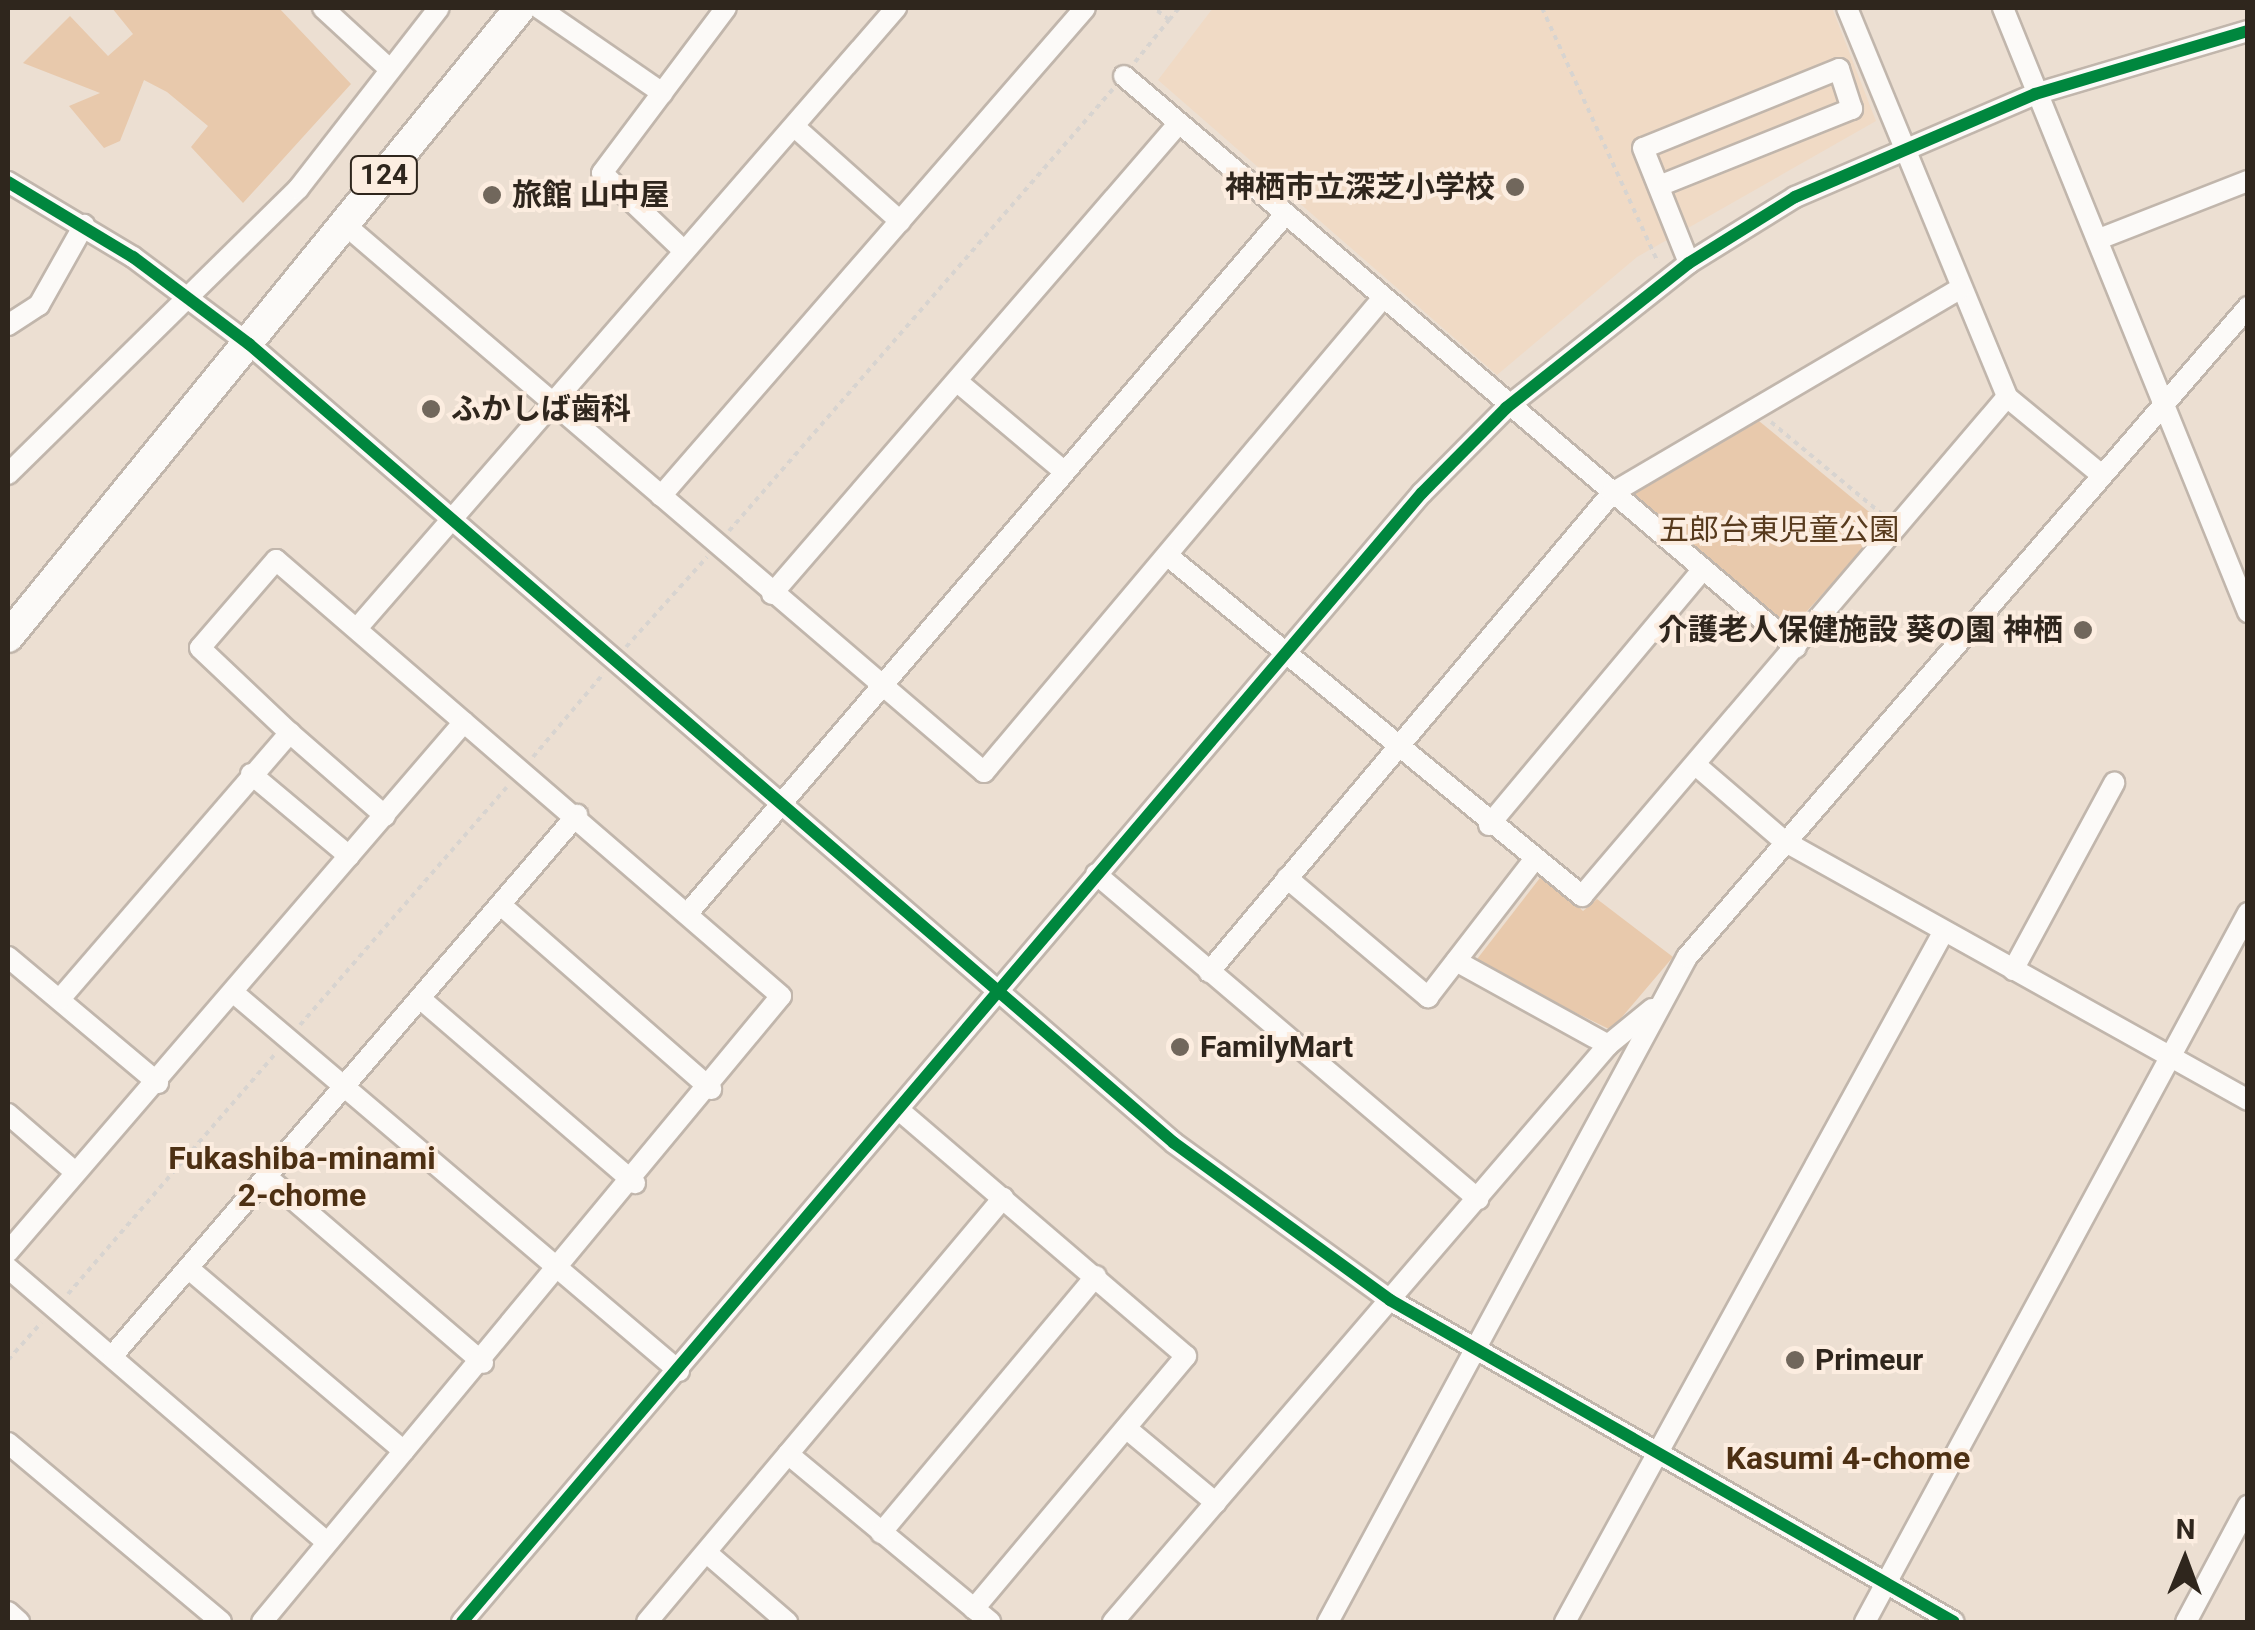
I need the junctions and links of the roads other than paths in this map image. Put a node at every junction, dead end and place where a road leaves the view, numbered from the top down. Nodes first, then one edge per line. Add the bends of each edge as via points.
1 (323, 8) edge
2 (439, 8) edge
3 (520, 8) edge
4 (540, 8) edge
5 (726, 8) edge
6 (896, 8) edge
7 (1086, 8) edge
8 (1847, 8) edge
9 (2003, 8) edge
10 (2248, 31) edge
11 (386, 66) junction
12 (1124, 76) road end
13 (662, 93) junction
14 (2035, 94) junction
15 (1178, 124) junction
16 (796, 128) junction
17 (1904, 147) junction
18 (2248, 181) edge
19 (8, 182) edge
20 (1659, 186) dead end
21 (1282, 217) junction
22 (900, 221) junction
23 (343, 223) junction
24 (84, 225) junction
25 (2099, 239) junction
26 (684, 251) junction
27 (1690, 263) junction
28 (1961, 288) junction
29 (190, 299) junction
30 (1381, 300) junction
31 (2248, 306) edge
32 (8, 326) edge
33 (249, 344) junction
34 (959, 383) junction
35 (2007, 397) junction
36 (2167, 397) junction
37 (552, 403) junction
38 (1506, 408) junction
39 (1061, 470) junction
40 (2098, 472) junction
41 (8, 474) edge
42 (1612, 493) junction
43 (662, 496) junction
44 (450, 518) junction
45 (1168, 556) junction
46 (1702, 570) junction
47 (772, 594) junction
48 (2248, 612) edge
49 (360, 626) junction
50 (8, 637) edge
51 (1796, 648) junction
52 (1284, 655) junction
53 (878, 685) junction
54 (464, 722) junction
55 (290, 733) junction
56 (1397, 748) junction
57 (1698, 766) junction
58 (251, 774) junction
59 (2114, 783) dead end
60 (782, 804) junction
61 (577, 815) junction
62 (385, 816) junction
63 (1488, 825) junction
64 (1784, 841) junction
65 (349, 856) junction
66 (1533, 861) junction
67 (1096, 874) junction
68 (1286, 878) junction
69 (502, 906) junction
70 (688, 913) junction
71 (2248, 913) edge
72 (1944, 932) junction
73 (8, 957) edge
74 (1456, 961) junction
75 (2014, 970) junction
76 (1209, 972) junction
77 (1000, 992) junction
78 (234, 993) junction
79 (60, 999) junction
80 (422, 1000) junction
81 (1652, 1009) junction
82 (1608, 1045) junction
83 (2170, 1058) junction
84 (158, 1083) junction
85 (344, 1088) junction
86 (710, 1089) junction
87 (2248, 1100) edge
88 (900, 1110) junction
89 (8, 1114) edge
90 (74, 1172) junction
91 (267, 1177) junction
92 (635, 1182) junction
93 (1003, 1198) junction
94 (1478, 1199) junction
95 (8, 1252) edge
96 (8, 1268) edge
97 (188, 1268) junction
98 (560, 1271) junction
99 (1096, 1276) junction
100 (1390, 1300) junction
101 (1476, 1351) junction
102 (114, 1354) junction
103 (482, 1363) junction
104 (678, 1371) junction
105 (1126, 1428) junction
106 (8, 1442) edge
107 (404, 1451) junction
108 (788, 1454) junction
109 (1655, 1456) junction
110 (1216, 1503) junction
111 (2248, 1506) edge
112 (881, 1533) junction
113 (326, 1542) junction
114 (707, 1553) junction
115 (1886, 1584) junction
116 (8, 1612) edge
117 (982, 1616) edge
118 (19, 1622) edge
119 (222, 1622) edge
120 (262, 1622) edge
121 (462, 1622) edge
122 (647, 1622) edge
123 (787, 1622) edge
124 (1113, 1622) edge
125 (1328, 1622) edge
126 (1565, 1622) edge
127 (1865, 1622) edge
128 (1954, 1622) edge
129 (2186, 1622) edge

1 - 11 street
2 - 11 street
3 - 23 highway, 124
4 - 13 street
5 - 13 street
6 - 16 street
7 - 22 street
8 - 17 street
9 - 14 street
10 - 14 street
11 - 29 street via 298,188
12 - 15 street
13 - 26 street via 602,172
14 - 17 street
14 - 25 street
15 - 21 street
15 - 34 street
16 - 22 street
16 - 26 street
17 - 27 street via 1795,197
17 - 28 street
18 - 25 street
19 - 24 street
20 - 27 street via 1852,108 1839,69 1643,148
21 - 30 street
21 - 39 street
22 - 43 street
23 - 33 highway, 124
23 - 37 street
24 - 29 street
24 - 32 street via 40,305
25 - 36 street
26 - 37 street
27 - 38 street
28 - 35 street
28 - 42 street
29 - 33 street
29 - 41 street
30 - 38 street
30 - 45 street
31 - 36 street
33 - 44 street
33 - 50 highway, 124
34 - 39 street
34 - 47 street
35 - 40 street
35 - 51 street
36 - 40 street
36 - 48 street
37 - 43 street
37 - 44 street
38 - 42 street
38 - 52 street
39 - 53 street
40 - 64 street
42 - 46 street
42 - 56 street
43 - 47 street
44 - 49 street
44 - 60 street
45 - 52 street
45 - 53 street via 984,772
46 - 51 street
46 - 63 street
47 - 53 street
49 - 54 street
49 - 55 street via 276,560 200,648
51 - 57 street
52 - 56 street
52 - 67 street
53 - 60 street
54 - 61 street
54 - 62 street
55 - 58 street
55 - 62 street
56 - 63 street
56 - 68 street
57 - 64 street
57 - 66 street via 1582,896
58 - 65 street
58 - 79 street
59 - 75 street
60 - 70 street
60 - 77 street
61 - 69 street
61 - 70 street
62 - 65 street
63 - 66 street
64 - 72 street
64 - 81 street
65 - 78 street
66 - 74 street
67 - 76 street
67 - 77 street
68 - 74 street via 1428,997
68 - 76 street
69 - 80 street
69 - 86 street
70 - 86 street via 781,996
71 - 83 street
72 - 75 street
72 - 109 street
73 - 79 street
74 - 82 street
75 - 83 street
76 - 94 street
77 - 88 street
77 - 100 street via 1174,1143
78 - 84 street
78 - 85 street
79 - 84 street
80 - 85 street
80 - 92 street
81 - 82 street
81 - 101 street via 1644,1044
82 - 94 street
83 - 87 street
83 - 115 street
84 - 90 street
85 - 91 street
85 - 98 street
86 - 92 street
88 - 93 street
88 - 104 street
89 - 90 street
90 - 95 street
91 - 97 street
91 - 103 street
92 - 98 street
93 - 99 street
93 - 108 street
94 - 100 street
96 - 102 street
97 - 102 street
97 - 107 street
98 - 103 street
98 - 104 street
99 - 105 street via 1186,1356
99 - 112 street
100 - 101 street
100 - 110 street
101 - 109 street
101 - 125 street
102 - 113 street
103 - 107 street
104 - 121 street
105 - 110 street
105 - 117 street
106 - 119 street
107 - 113 street
108 - 112 street
108 - 114 street
109 - 115 street
109 - 126 street
110 - 124 street
111 - 129 street
112 - 117 street
113 - 120 street
114 - 122 street
114 - 123 street
115 - 127 street
115 - 128 street
116 - 118 street

